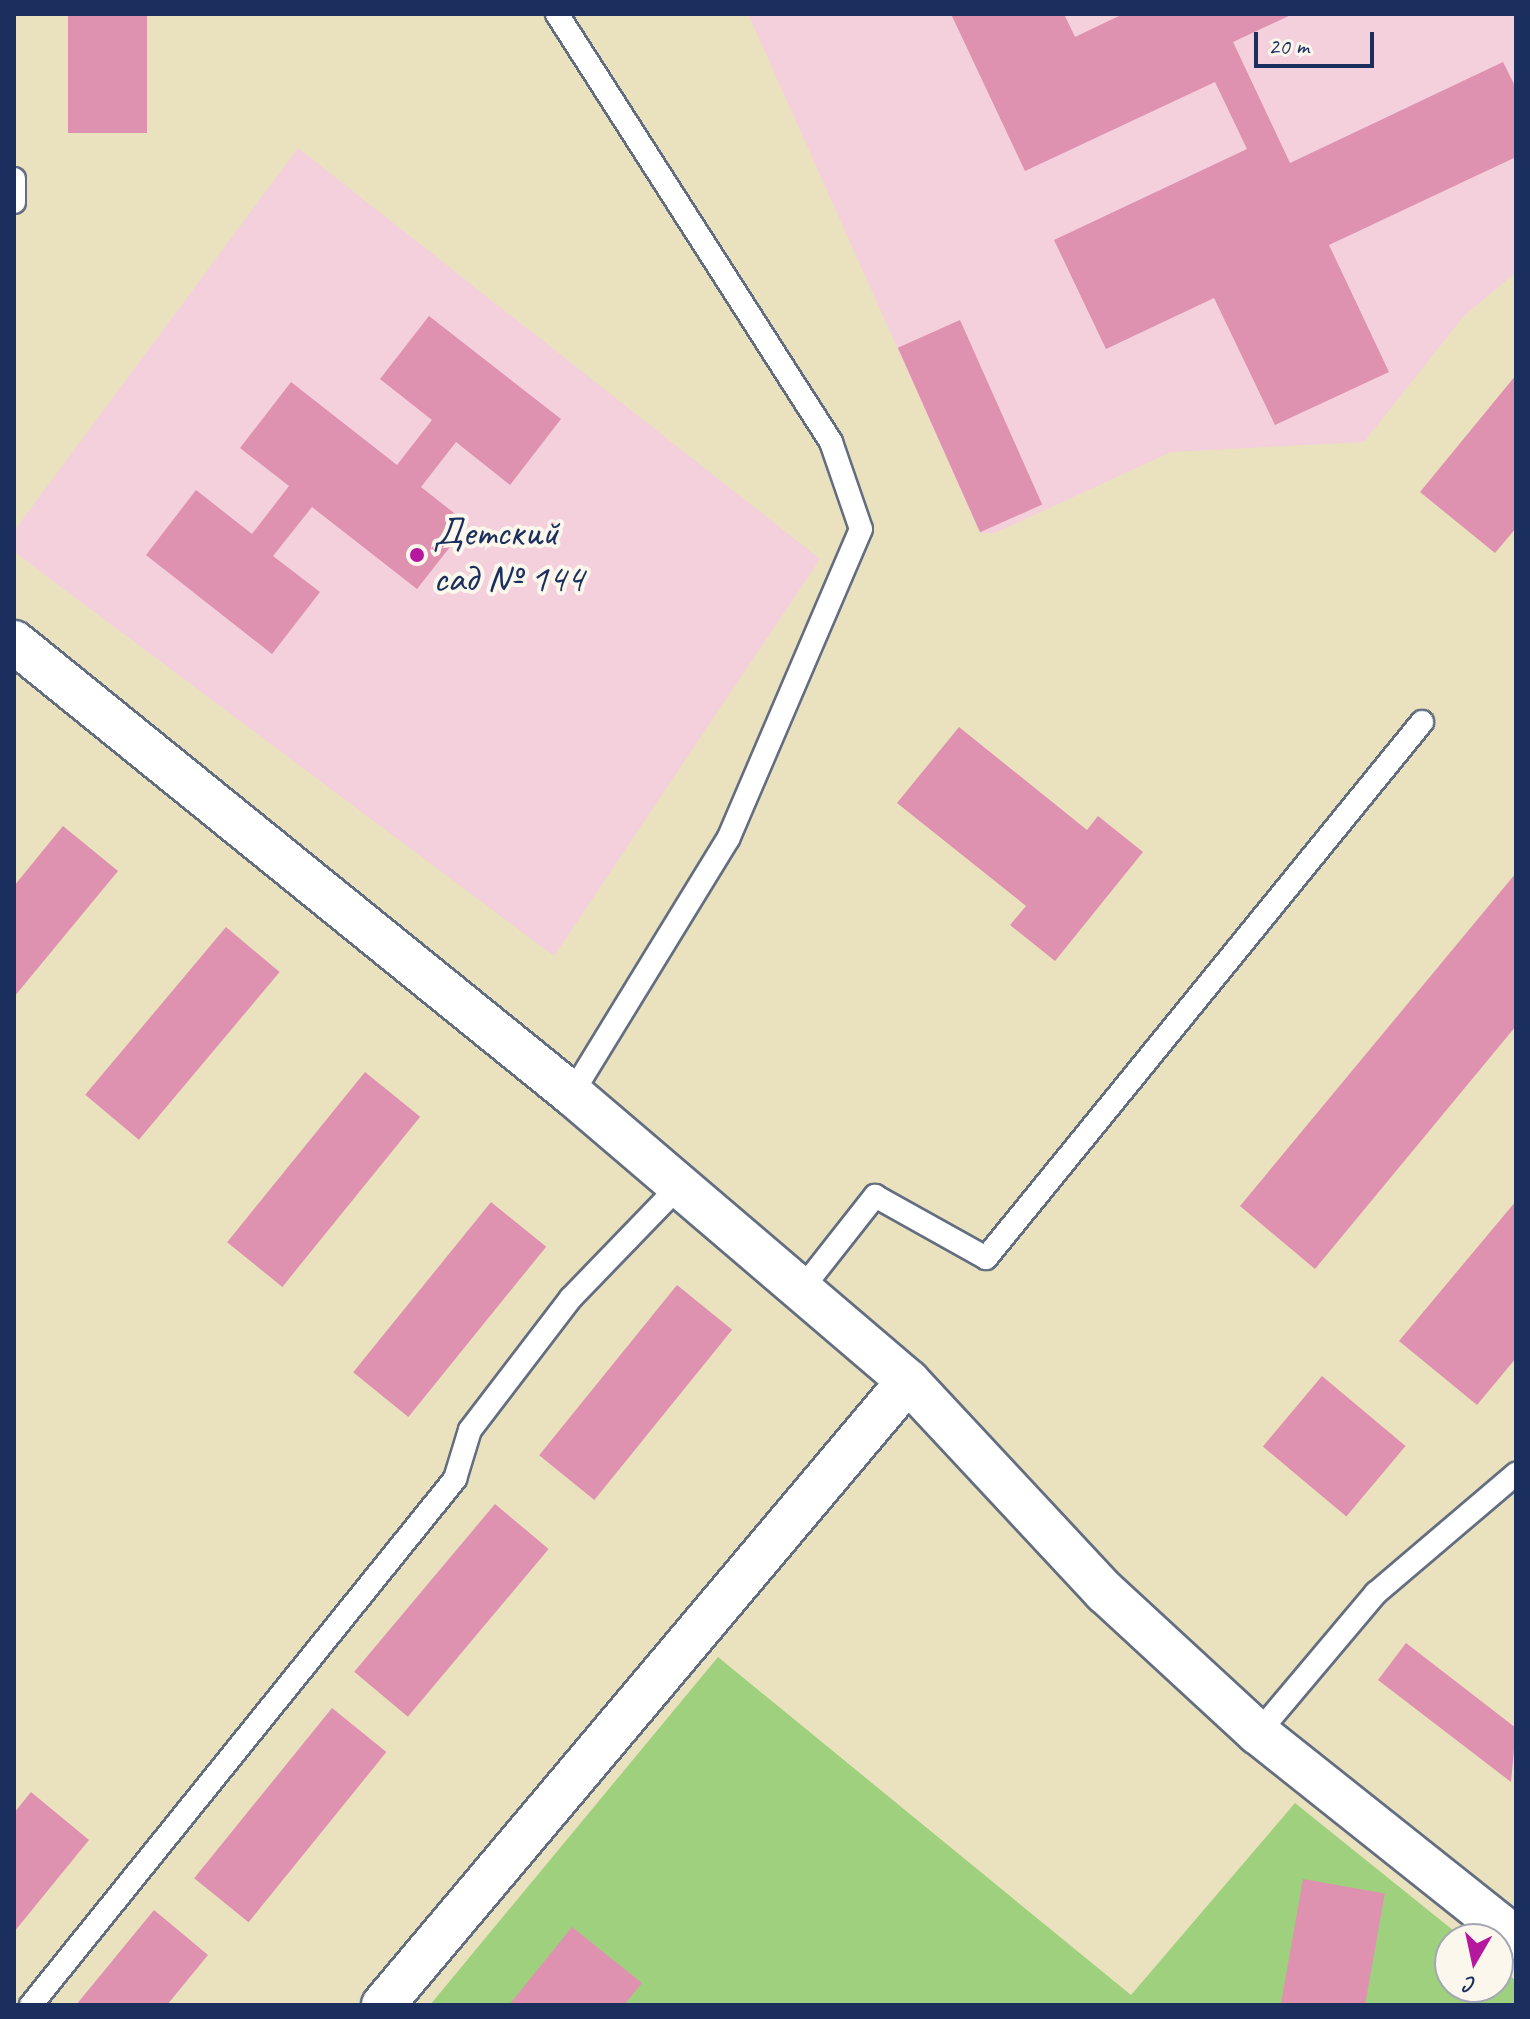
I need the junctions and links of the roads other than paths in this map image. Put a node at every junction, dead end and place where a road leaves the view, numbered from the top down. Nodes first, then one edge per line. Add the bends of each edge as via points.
1 (557, 14) edge
2 (14, 179) edge
3 (14, 202) edge
4 (14, 642) edge
5 (1422, 722) dead end
6 (572, 1094) junction
7 (679, 1186) junction
8 (801, 1290) junction
9 (908, 1381) junction
10 (1516, 1474) edge
11 (1258, 1733) junction
12 (1516, 1938) edge
13 (31, 2005) edge
14 (383, 2005) edge

1 - 6 lane via 831,442 861,529 728,839
2 - 3 lane
4 - 6 street
5 - 8 lane via 986,1258 875,1196
6 - 7 street
7 - 8 street
7 - 13 lane via 571,1298 470,1430 455,1479
8 - 9 street
9 - 11 street via 1105,1592
9 - 14 street
10 - 11 lane via 1376,1593
11 - 12 street

